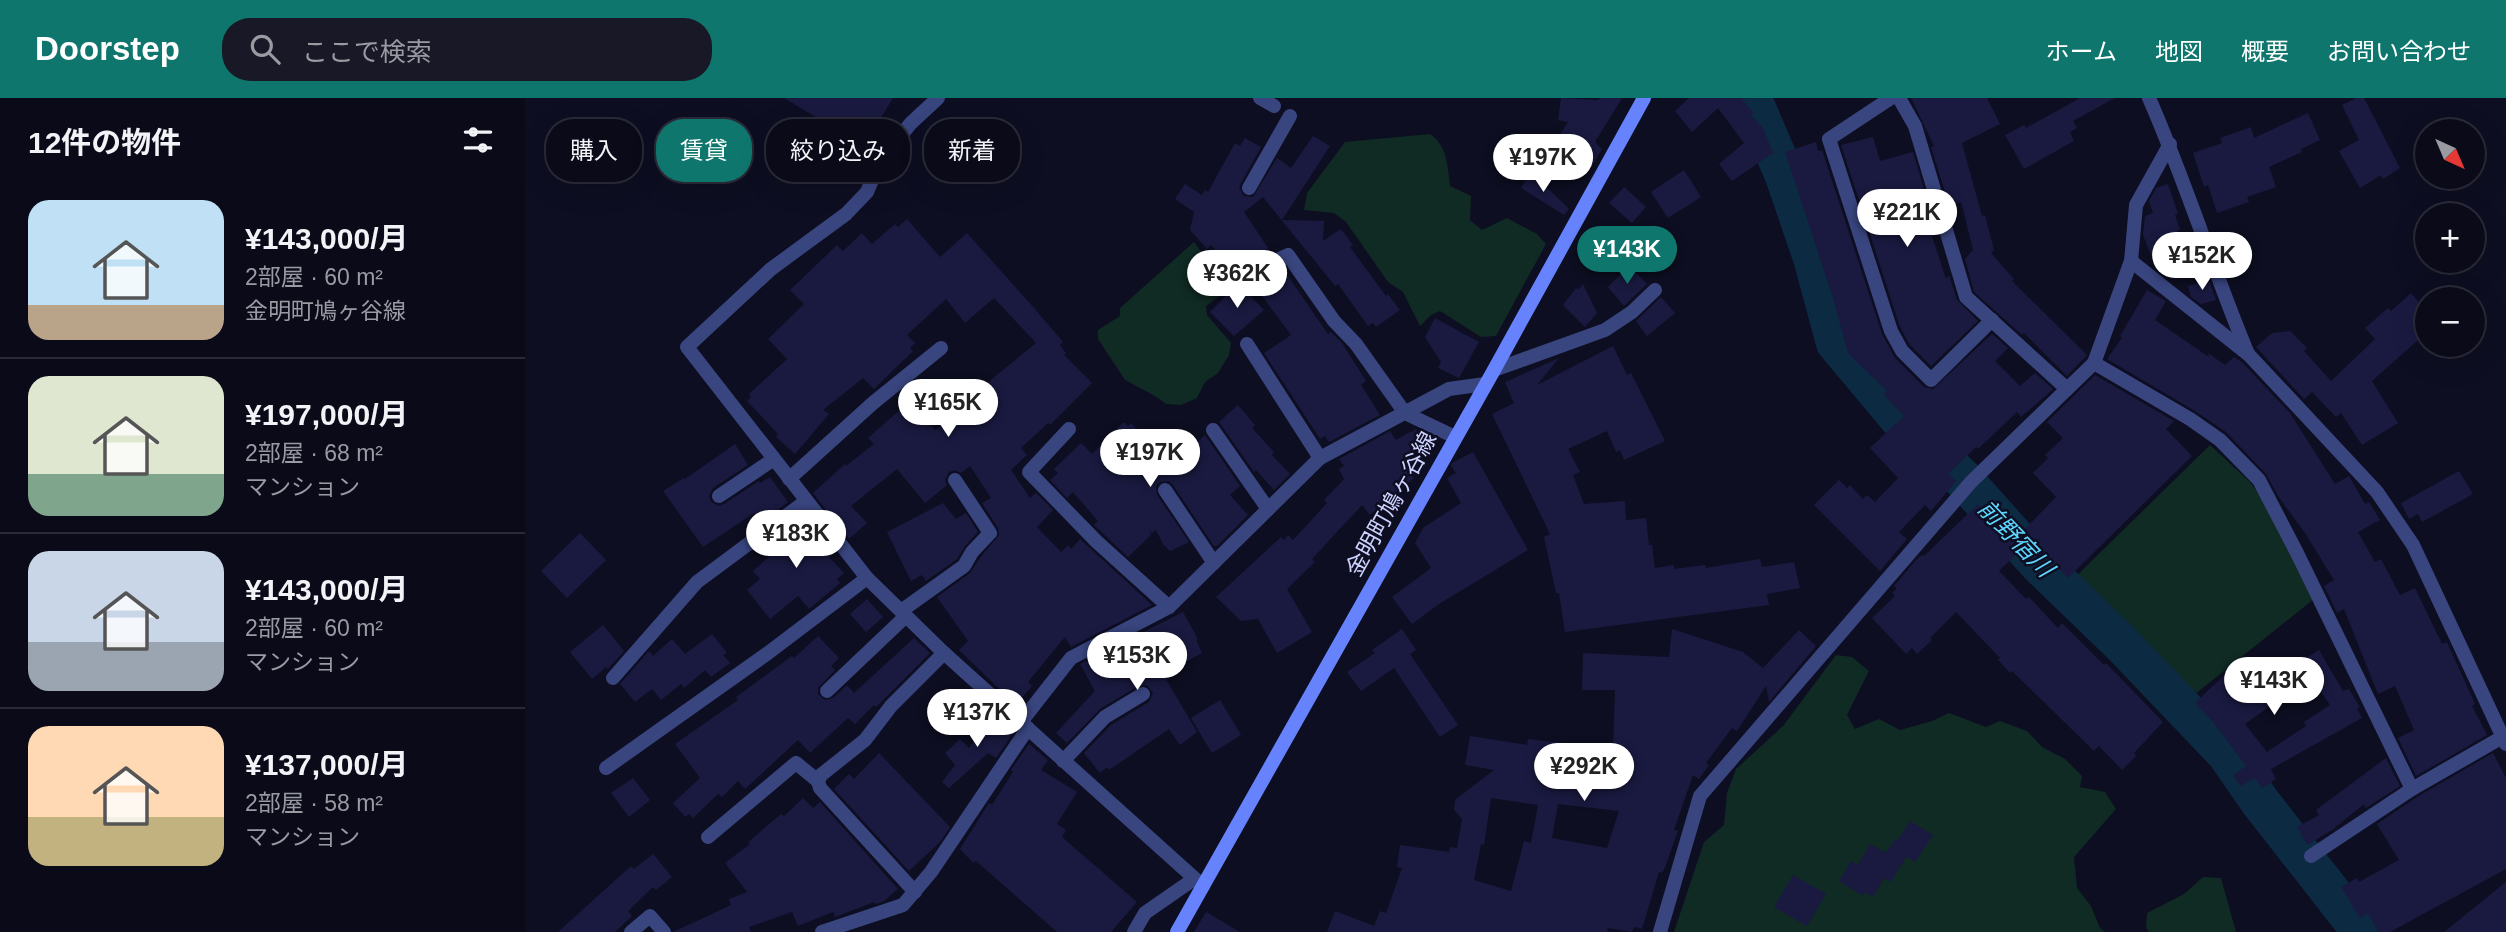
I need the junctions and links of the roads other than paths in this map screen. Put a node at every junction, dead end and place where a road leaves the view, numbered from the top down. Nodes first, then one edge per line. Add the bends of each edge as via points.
1 (938, 98) edge
2 (1260, 98) edge
3 (1891, 98) edge
4 (1899, 98) edge
5 (2149, 98) edge
6 (1643, 100) edge
7 (1274, 106) dead end
8 (1290, 116) dead end
9 (2170, 144) junction
10 (1249, 188) dead end
11 (2131, 261) junction
12 (1265, 266) dead end
13 (1655, 290) dead end
14 (1992, 320) junction
15 (1247, 344) dead end
16 (941, 348) dead end
17 (2249, 355) junction
18 (2094, 363) junction
19 (1494, 370) junction
20 (1485, 384) junction
21 (2067, 389) junction
22 (1405, 412) junction
23 (1069, 429) dead end
24 (1213, 430) dead end
25 (1455, 437) junction
26 (1320, 458) junction
27 (774, 459) junction
28 (789, 479) junction
29 (955, 480) dead end
30 (1165, 490) dead end
31 (719, 496) dead end
32 (806, 501) junction
33 (1268, 509) junction
34 (1213, 563) junction
35 (866, 578) junction
36 (1169, 607) junction
37 (903, 613) junction
38 (944, 653) junction
39 (613, 678) dead end
40 (827, 691) dead end
41 (1143, 694) dead end
42 (1024, 725) junction
43 (2505, 739) edge
44 (1063, 761) junction
45 (606, 768) dead end
46 (818, 781) junction
47 (2411, 789) junction
48 (708, 837) dead end
49 (2311, 856) dead end
50 (1198, 883) junction
51 (915, 891) junction
52 (631, 932) edge
53 (664, 932) edge
54 (822, 932) edge
55 (1134, 932) edge
56 (1177, 932) edge
57 (1660, 932) edge

1 - 27 street via 880,161 867,192 846,214 771,269 687,347
2 - 7 street
3 - 14 street via 1829,139 1891,331 1902,351 1931,380
4 - 14 street via 1915,126 1966,297
5 - 9 street
6 - 19 main road, 金明町鳩ヶ谷線
8 - 10 street
9 - 11 street via 2136,205
9 - 17 street
11 - 17 street
11 - 18 street
12 - 22 street via 1288,255
13 - 19 street via 1605,330
14 - 21 street
15 - 26 street
16 - 28 street
17 - 43 street via 2377,492 2398,522
18 - 21 street
18 - 47 street via 2220,440 2259,480
19 - 20 main road, 金明町鳩ヶ谷線
20 - 22 street via 1449,389
20 - 25 main road, 金明町鳩ヶ谷線
21 - 57 street via 1971,482 1700,796
22 - 25 street
22 - 26 street
23 - 36 street via 1029,472
24 - 33 street
25 - 50 main road, 金明町鳩ヶ谷線
26 - 33 street
27 - 28 street
27 - 31 street
28 - 32 street
29 - 37 street via 990,534 964,566
30 - 34 street
32 - 35 street
32 - 39 street via 697,582
33 - 34 street
34 - 36 street
35 - 37 street
35 - 45 street
36 - 42 street via 1070,659
37 - 38 street
37 - 40 street
38 - 42 street
38 - 46 street via 891,706 865,740
41 - 44 street via 1105,717
42 - 44 street
42 - 51 street
43 - 47 street
44 - 50 street
46 - 48 street via 796,763
46 - 51 street
47 - 49 street
50 - 55 street via 1145,913
50 - 56 main road, 金明町鳩ヶ谷線
51 - 54 street via 903,905
52 - 53 street via 650,916

